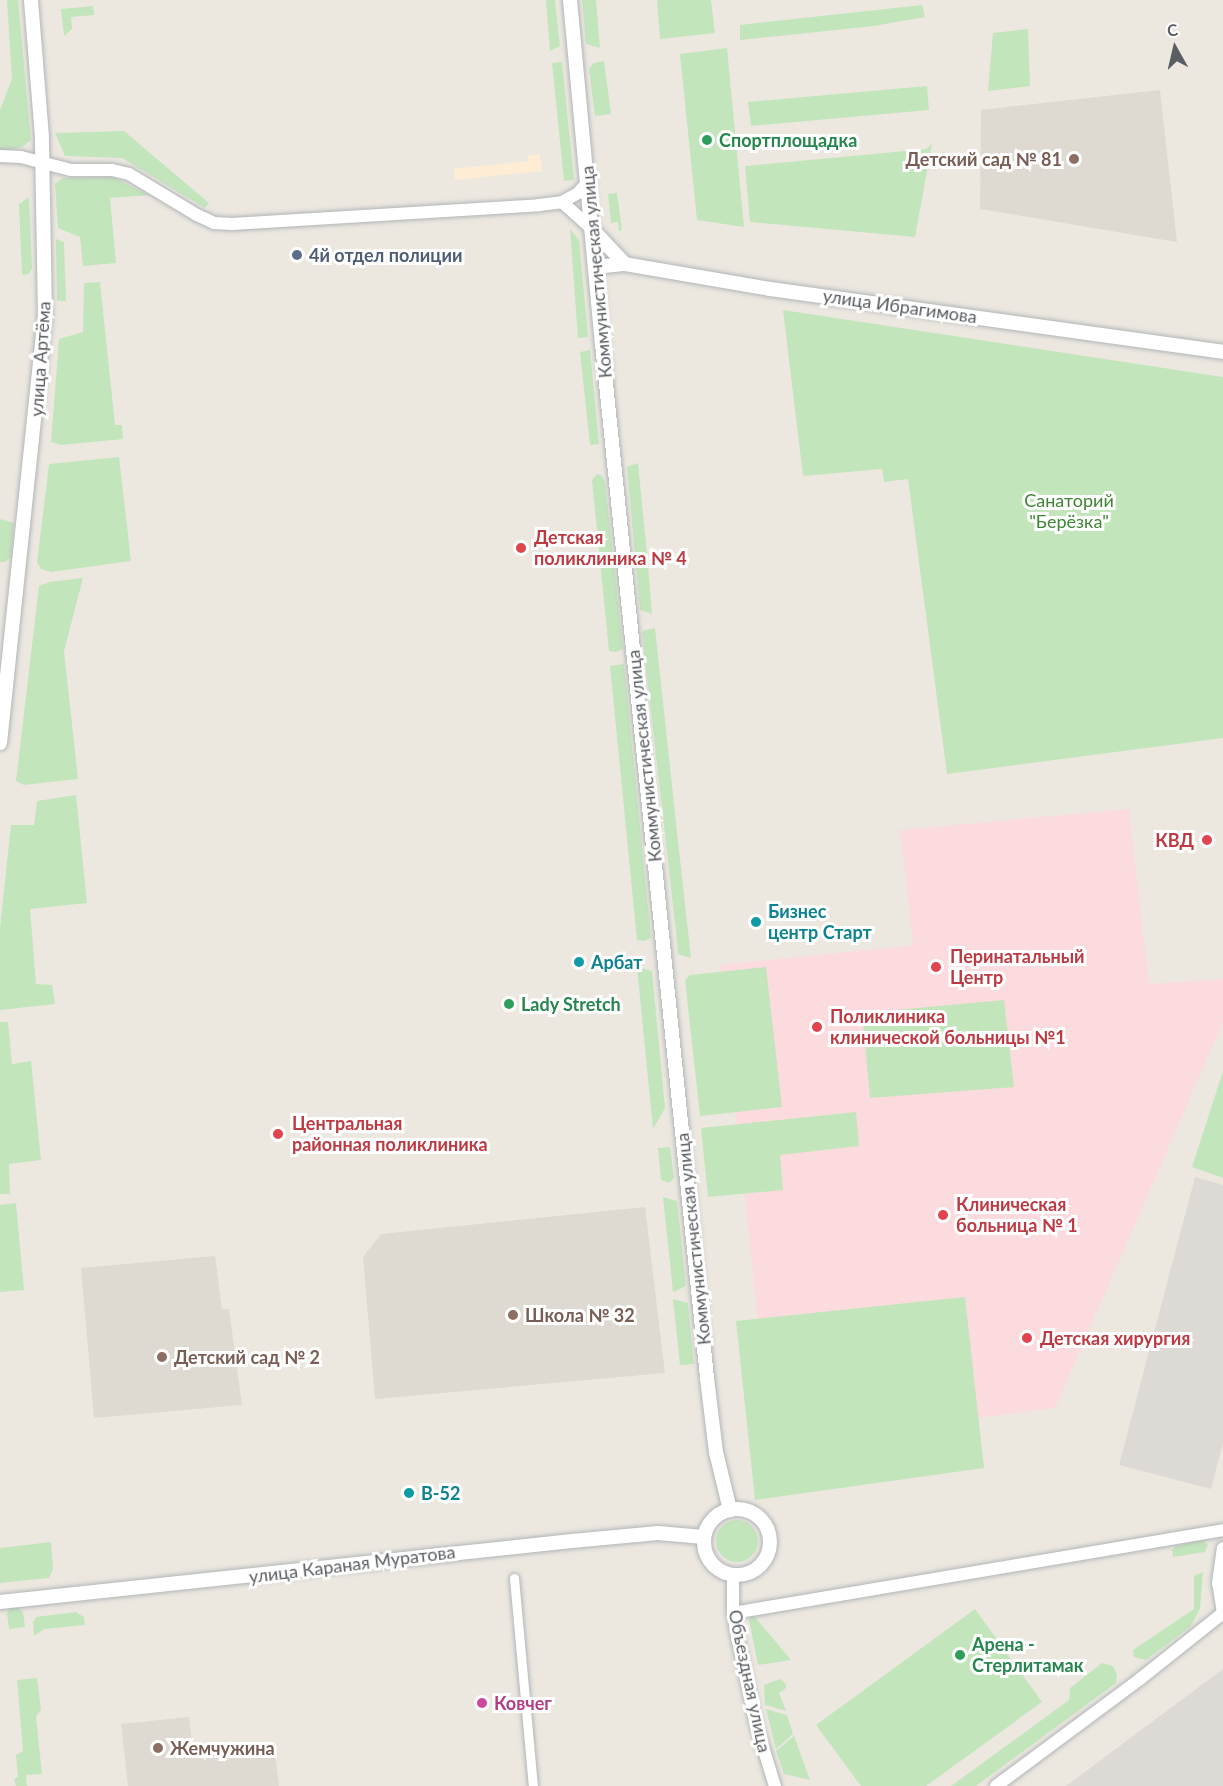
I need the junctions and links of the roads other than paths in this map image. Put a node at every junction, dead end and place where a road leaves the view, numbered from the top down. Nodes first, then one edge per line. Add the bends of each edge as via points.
1 (31, 0) edge
2 (570, 0) edge
3 (0, 156) edge
4 (43, 163) junction
5 (587, 183) junction
6 (562, 202) junction
7 (591, 229) junction
8 (625, 264) junction
9 (595, 267) junction
10 (1223, 352) edge
11 (1, 717) edge
12 (0, 743) edge
13 (730, 1510) junction
14 (1223, 1530) edge
15 (704, 1537) junction
16 (1223, 1548) edge
17 (733, 1575) junction
18 (514, 1578) dead end
19 (0, 1602) edge
20 (733, 1613) junction
21 (1223, 1613) edge
22 (533, 1786) edge
23 (775, 1786) edge
24 (996, 1786) edge

1 - 4 main road, улица Артёма
2 - 5 main road, Коммунистическая улица
3 - 4 street
4 - 6 street via 71,170 129,174 214,223
4 - 11 main road, улица Артёма via 45,316
5 - 6 street
5 - 7 main road, Коммунистическая улица
6 - 7 street
7 - 8 main road
7 - 9 main road, Коммунистическая улица
8 - 9 main road, улица Ибрагимова
8 - 10 main road, улица Ибрагимова via 770,289
9 - 13 main road, Коммунистическая улица via 707,1378 716,1452
11 - 12 main road, улица Артёма
13 - 15 main road via 710,1523
13 - 17 main road via 755,1514 771,1537 768,1557 762,1565 744,1575
14 - 20 street
15 - 17 main road via 711,1562
15 - 19 main road, улица Караная Муратова via 658,1533
16 - 21 street via 1218,1583
17 - 20 street, Объездная улица
18 - 22 street
20 - 23 street, Объездная улица via 756,1724
21 - 24 street

